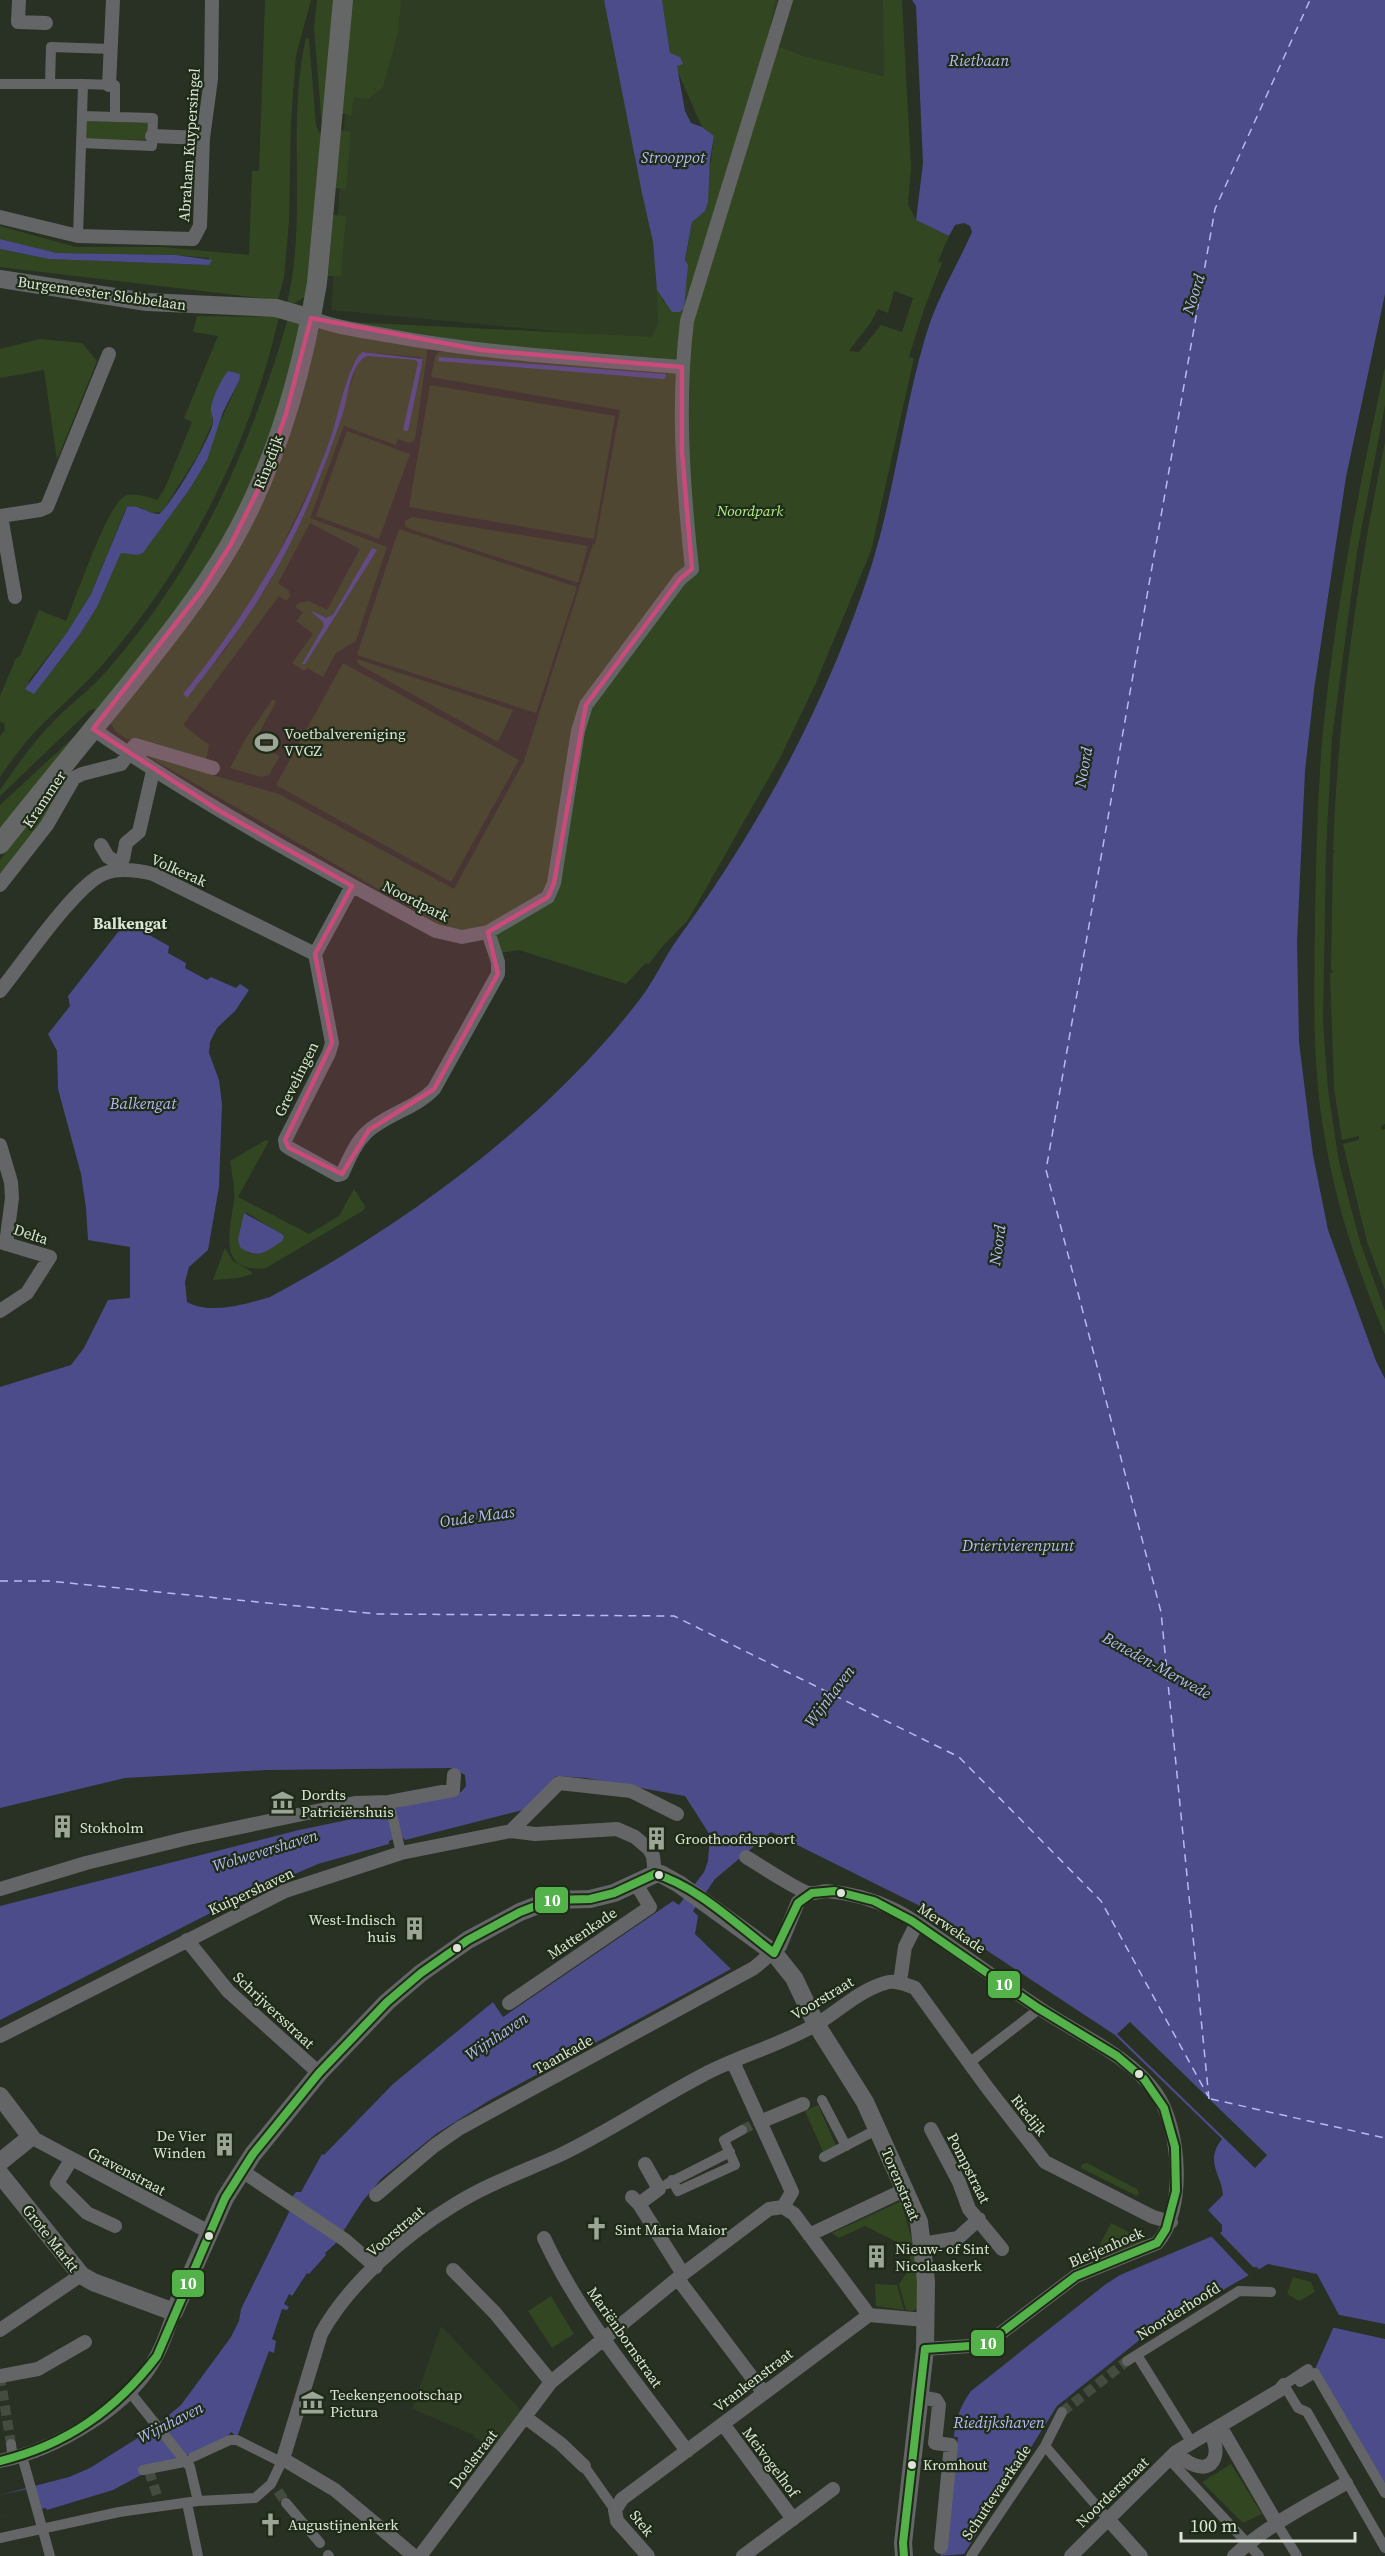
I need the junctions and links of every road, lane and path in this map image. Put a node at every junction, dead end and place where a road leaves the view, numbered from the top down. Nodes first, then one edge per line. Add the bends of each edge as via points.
1 (19, 0) edge
2 (113, 0) edge
3 (212, 0) edge
4 (343, 0) edge
5 (786, 0) edge
6 (46, 22) dead end
7 (111, 49) junction
8 (5, 84) edge
9 (50, 84) junction
10 (83, 84) junction
11 (110, 85) junction
12 (82, 116) junction
13 (115, 117) junction
14 (152, 136) junction
15 (204, 138) junction
16 (81, 144) junction
17 (0, 217) edge
18 (78, 236) junction
19 (0, 279) edge
20 (311, 318) junction
21 (110, 354) dead end
22 (682, 367) junction
23 (0, 515) edge
24 (5, 574) edge
25 (15, 597) dead end
26 (93, 729) junction
27 (128, 753) junction
28 (213, 768) dead end
29 (153, 771) junction
30 (0, 844) edge
31 (101, 845) dead end
32 (0, 885) edge
33 (352, 886) junction
34 (489, 932) junction
35 (315, 954) junction
36 (0, 991) edge
37 (0, 1145) edge
38 (3, 1243) edge
39 (0, 1311) edge
40 (454, 1775) dead end
41 (390, 1807) junction
42 (677, 1814) dead end
43 (511, 1831) junction
44 (399, 1846) junction
45 (746, 1857) dead end
46 (655, 1874) junction
47 (635, 1882) junction
48 (0, 1889) edge
49 (810, 1893) junction
50 (917, 1923) junction
51 (187, 1940) junction
52 (774, 1953) junction
53 (900, 1978) junction
54 (508, 2003) dead end
55 (1040, 2008) junction
56 (816, 2024) junction
57 (0, 2036) edge
58 (733, 2062) junction
59 (969, 2063) junction
60 (319, 2073) junction
61 (1, 2099) edge
62 (822, 2100) dead end
63 (803, 2104) dead end
64 (756, 2124) junction
65 (878, 2129) junction
66 (931, 2129) dead end
67 (742, 2130) tunnel mouth
68 (31, 2137) junction
69 (846, 2146) junction
70 (824, 2157) dead end
71 (71, 2160) junction
72 (0, 2162) edge
73 (645, 2164) dead end
74 (242, 2171) junction
75 (0, 2174) edge
76 (659, 2189) junction
77 (906, 2189) junction
78 (376, 2195) dead end
79 (783, 2207) junction
80 (979, 2219) junction
81 (1171, 2222) junction
82 (115, 2226) dead end
83 (209, 2232) junction
84 (809, 2235) junction
85 (544, 2238) dead end
86 (922, 2244) junction
87 (1002, 2249) dead end
88 (376, 2267) junction
89 (453, 2270) dead end
90 (81, 2275) junction
91 (681, 2277) junction
92 (1271, 2292) dead end
93 (174, 2312) junction
94 (869, 2315) junction
95 (925, 2320) junction
96 (0, 2330) edge
97 (603, 2339) junction
98 (85, 2342) dead end
99 (925, 2349) junction
100 (1308, 2369) dead end
101 (0, 2376) edge
102 (551, 2382) junction
103 (1288, 2383) junction
104 (129, 2391) junction
105 (763, 2392) junction
106 (920, 2397) junction
107 (1062, 2412) tunnel mouth
108 (525, 2417) junction
109 (723, 2424) junction
110 (1215, 2430) junction
111 (1192, 2443) junction
112 (11, 2444) tunnel mouth
113 (1045, 2446) junction
114 (687, 2451) junction
115 (1172, 2456) junction
116 (12, 2459) edge
117 (189, 2460) junction
118 (282, 2460) junction
119 (584, 2466) joint
120 (147, 2469) dead end
121 (1346, 2483) junction
122 (833, 2489) dead end
123 (1385, 2493) edge
124 (192, 2502) junction
125 (286, 2503) tunnel mouth
126 (615, 2510) junction
127 (1107, 2518) junction
128 (793, 2519) junction
129 (1277, 2524) junction
130 (42, 2529) junction
131 (0, 2538) edge
132 (320, 2543) dead end
133 (1247, 2543) junction
134 (941, 2547) dead end
135 (1385, 2548) edge
136 (50, 2556) edge
137 (198, 2556) edge
138 (414, 2556) edge
139 (420, 2556) edge
140 (648, 2556) edge
141 (743, 2556) edge
142 (904, 2556) edge
143 (971, 2556) edge
144 (1071, 2556) edge
145 (1141, 2556) edge
146 (1234, 2556) edge
147 (1259, 2556) edge
148 (1297, 2556) edge

1 - 6 street via 18,22
2 - 7 street
3 - 15 street, Abraham Kuypersingel via 211,79
4 - 20 main road, Ringdijk
5 - 22 street, Noordpark via 687,321
7 - 9 street via 51,47
7 - 11 street
8 - 9 street
9 - 10 street
10 - 11 street
10 - 12 street
11 - 13 street via 115,85
12 - 13 street
12 - 16 street
13 - 14 street via 153,118
14 - 15 street
14 - 16 street via 152,146
15 - 18 street, Abraham Kuypersingel via 200,226 193,238
16 - 18 street
17 - 18 street, Abraham Kuypersingel
19 - 20 street, Burgemeester Slobbelaan via 147,302 283,310
20 - 22 street via 480,350
20 - 26 main road, Ringdijk via 286,414 260,486 231,544 181,619
21 - 23 street via 48,507
22 - 34 street, Noordpark via 682,452 692,569 680,579 586,705 578,731 554,883 548,897
23 - 24 street
24 - 25 street
26 - 27 street, Noordpark
26 - 30 main road, Ringdijk
27 - 28 street via 137,745
27 - 29 street, Noordpark
27 - 32 street, Krammer via 122,764 74,778 47,825
29 - 31 street via 139,832 126,843 123,859 113,860
29 - 33 street, Noordpark
33 - 34 street, Noordpark via 436,932 462,937
33 - 35 street
34 - 35 street, Grevelingen via 498,974 434,1089 369,1130 338,1175 289,1148 285,1140 332,1043
35 - 36 street, Volkerak via 153,874 118,870 104,873 81,890
37 - 38 street via 12,1189
38 - 39 street, Delta via 50,1257 27,1293
40 - 41 street via 453,1790
41 - 44 street
41 - 48 street via 355,1803 188,1838
42 - 43 street via 631,1791 559,1783
43 - 44 street, Kuipershaven
43 - 46 street, Kuipershaven via 623,1831 649,1849
44 - 51 street, Kuipershaven via 285,1891
45 - 49 street, Merwekade
46 - 47 street
46 - 52 street, Torenstraat via 669,1878
47 - 54 street, Mattenkade via 650,1907
47 - 60 street via 590,1899 550,1900 468,1940 387,2002
49 - 50 street, Merwekade via 824,1891 874,1900
49 - 52 street via 798,1902
50 - 53 street via 904,1947
50 - 55 street, Merwekade
51 - 57 street, Kuipershaven
51 - 60 street, Schrijversstraat via 228,1991
52 - 56 street, Torenstraat via 794,1978
52 - 78 street, Taankade via 745,1974 460,2128
53 - 56 street, Voorstraat via 849,1999
53 - 59 street, Riedijk via 915,1988
55 - 59 street
55 - 81 street, Merwekade via 1113,2054 1157,2095 1170,2120 1178,2155
56 - 58 street, Voorstraat
56 - 65 street, Torenstraat
58 - 64 street
58 - 88 street, Voorstraat via 561,2154 453,2205
59 - 81 street, Riedijk via 1045,2162 1153,2217
60 - 74 street
61 - 68 street
62 - 69 street
63 - 64 street
64 - 79 street via 792,2192
65 - 69 street
65 - 77 street, Torenstraat
66 - 80 street, Pompstraat via 969,2209
67 - 76 street via 724,2140 735,2165 678,2191 672,2180
68 - 71 street, Gravenstraat
68 - 72 street
69 - 70 street
71 - 82 street via 57,2183 87,2213
71 - 83 street, Gravenstraat
73 - 76 street
74 - 83 street
74 - 88 street via 345,2240
75 - 90 street, Grote Markt
76 - 91 street via 635,2201
77 - 84 street
77 - 86 street, Torenstraat via 919,2222
79 - 84 street via 794,2214
79 - 91 street, Doelstraat via 769,2209
80 - 86 street via 958,2238
80 - 87 street, Pompstraat
81 - 99 street, Bleijenhoek via 1157,2243 1076,2276 985,2345
83 - 93 street
84 - 94 street
85 - 97 street, Mariënbornstraat
86 - 95 street, Torenstraat
88 - 118 street, Voorstraat via 346,2297 321,2334
89 - 102 street via 495,2313
90 - 93 street
90 - 96 street, Grote Markt
91 - 97 street, Doelstraat
91 - 105 street
92 - 111 street, Noorderhoofd via 1239,2291 1132,2358
93 - 104 street via 157,2356
94 - 95 street
94 - 105 street, Vrankenstraat
95 - 99 street, Torenstraat
97 - 102 street, Doelstraat
97 - 114 street, Mariënbornstraat
98 - 101 street via 38,2369
99 - 106 street, Torenstraat
100 - 103 street, Noorderstraat
102 - 108 street, Doelstraat
103 - 110 street, Noorderstraat
103 - 121 street via 1298,2408 1307,2412
103 - 123 street via 1294,2385 1316,2373
104 - 116 street via 70,2435
104 - 117 street
105 - 109 street, Vrankenstraat
106 - 134 street via 936,2400 939,2405 935,2443 951,2445
106 - 142 street, Torenstraat
107 - 113 street, Schuttevaerkade
108 - 119 street
108 - 139 street, Doelstraat
109 - 114 street, Vrankenstraat
109 - 128 street, Meivogelhof
110 - 111 street, Noorderstraat
110 - 115 street via 1214,2460 1200,2466
110 - 129 street
111 - 115 street, Noorderstraat
112 - 116 street
113 - 127 street
113 - 143 street, Schuttevaerkade
114 - 126 street, Vrankenstraat via 622,2499
115 - 127 street, Noorderstraat
115 - 133 street
116 - 130 street via 31,2488
117 - 118 street via 237,2440
117 - 120 street
117 - 124 street
118 - 124 street, Voorstraat via 275,2488 255,2499
118 - 138 street via 335,2490
119 - 126 street
121 - 129 street
121 - 135 street
122 - 128 street
124 - 130 street, Voorstraat via 159,2502
124 - 137 street
125 - 132 street
126 - 140 street, Stek via 617,2521
127 - 144 street, Noorderstraat
127 - 145 street
128 - 141 street
129 - 133 street
129 - 148 street
130 - 131 street, Voorstraat
130 - 136 street
133 - 146 street
133 - 147 street

